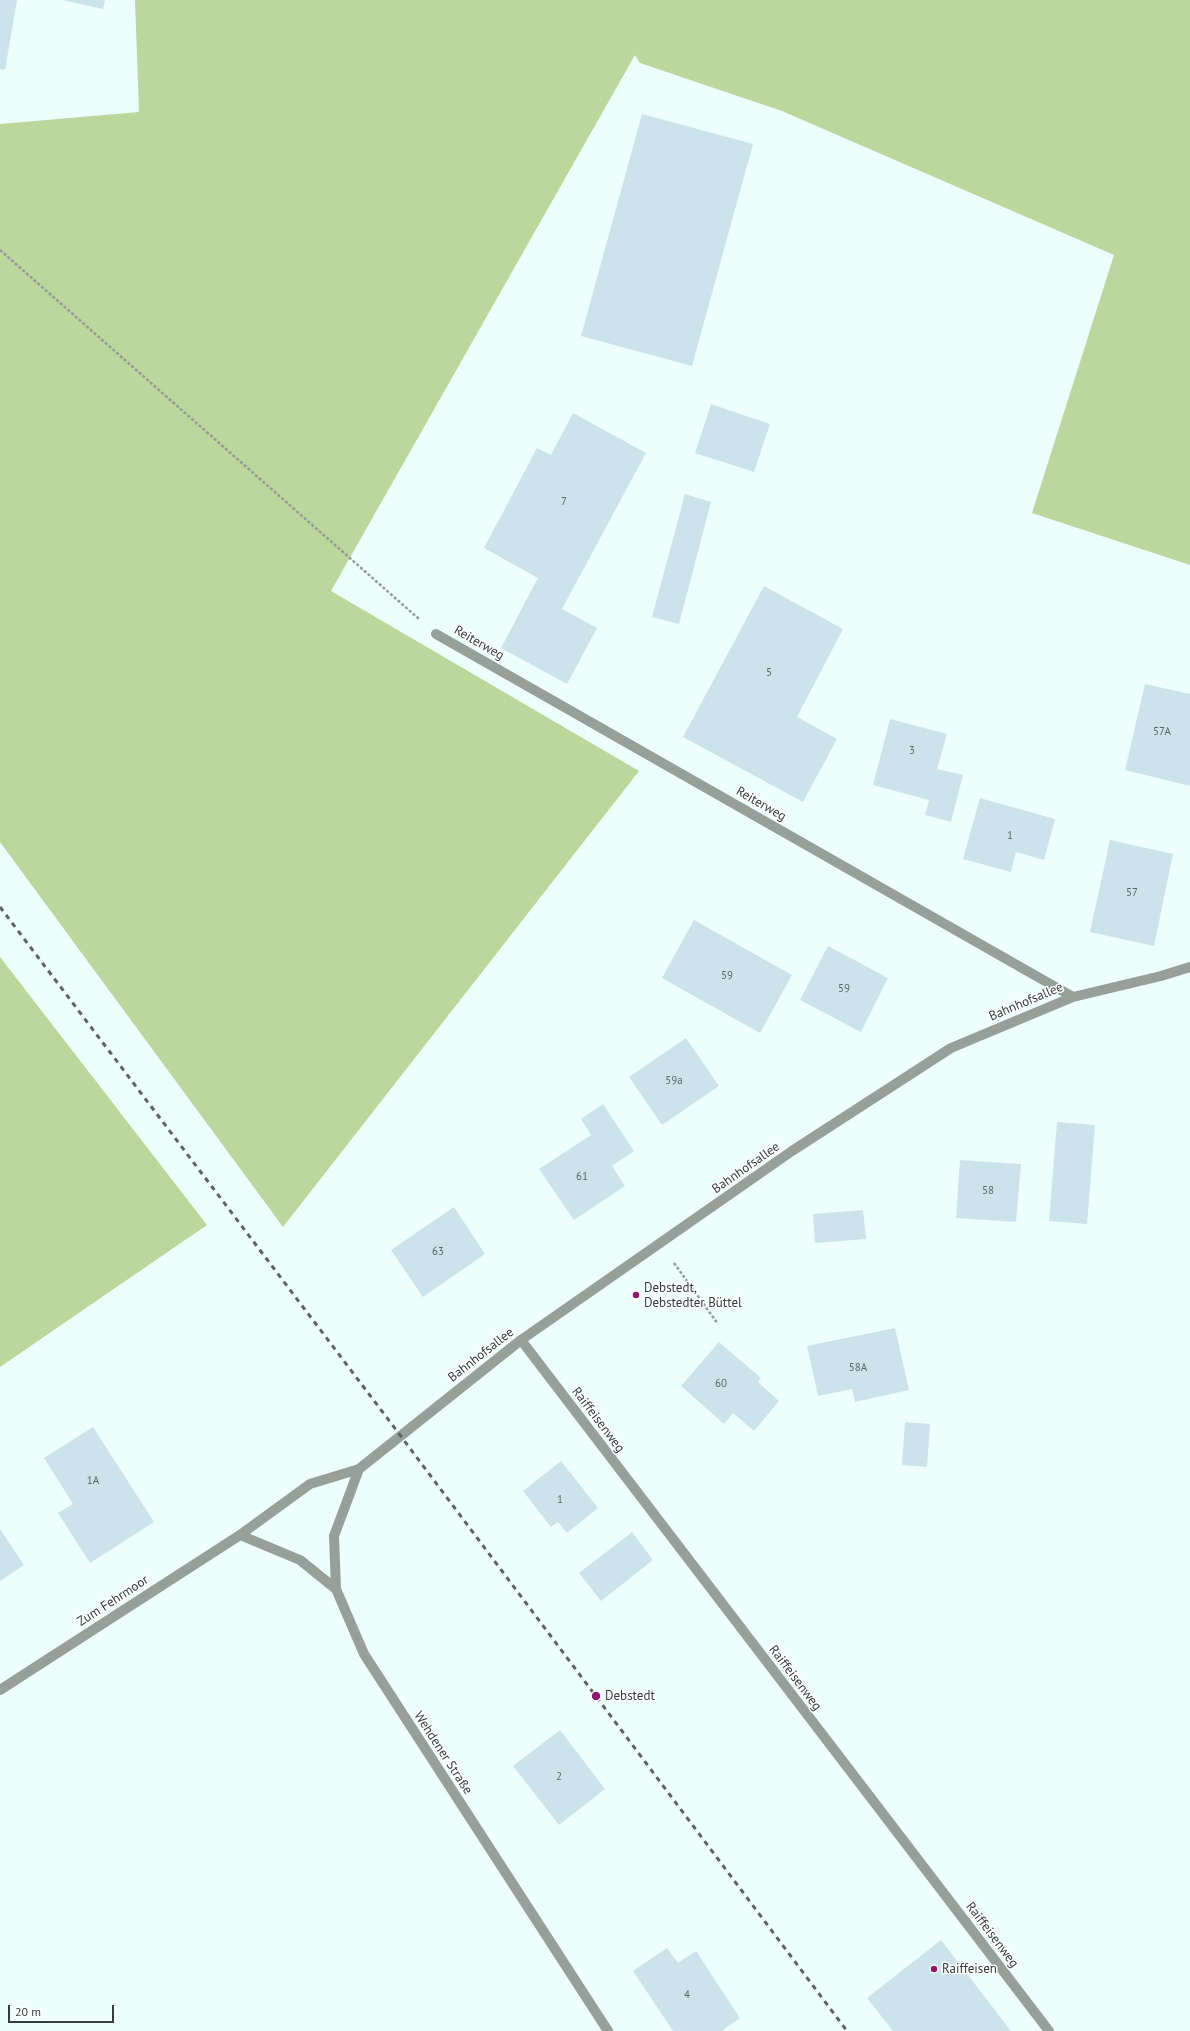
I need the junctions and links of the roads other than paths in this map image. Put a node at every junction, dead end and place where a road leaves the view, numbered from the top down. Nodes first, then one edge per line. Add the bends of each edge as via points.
1 (436, 634) road end
2 (1190, 967) edge
3 (1073, 996) junction
4 (521, 1340) junction
5 (359, 1468) junction
6 (240, 1535) junction
7 (336, 1589) junction
8 (0, 1690) edge
9 (608, 2031) edge
10 (1049, 2031) edge

1 - 3 street, Reiterweg
2 - 3 street, Bahnhofsallee
3 - 4 street, Bahnhofsallee via 951,1048 792,1151
4 - 5 street, Bahnhofsallee
4 - 10 street, Raiffeisenweg
5 - 6 street, Zum Fehrmoor via 310,1484
5 - 7 street, Wehdener Straße via 334,1536
6 - 7 street via 300,1560
6 - 8 street, Zum Fehrmoor
7 - 9 street, Wehdener Straße via 364,1654

